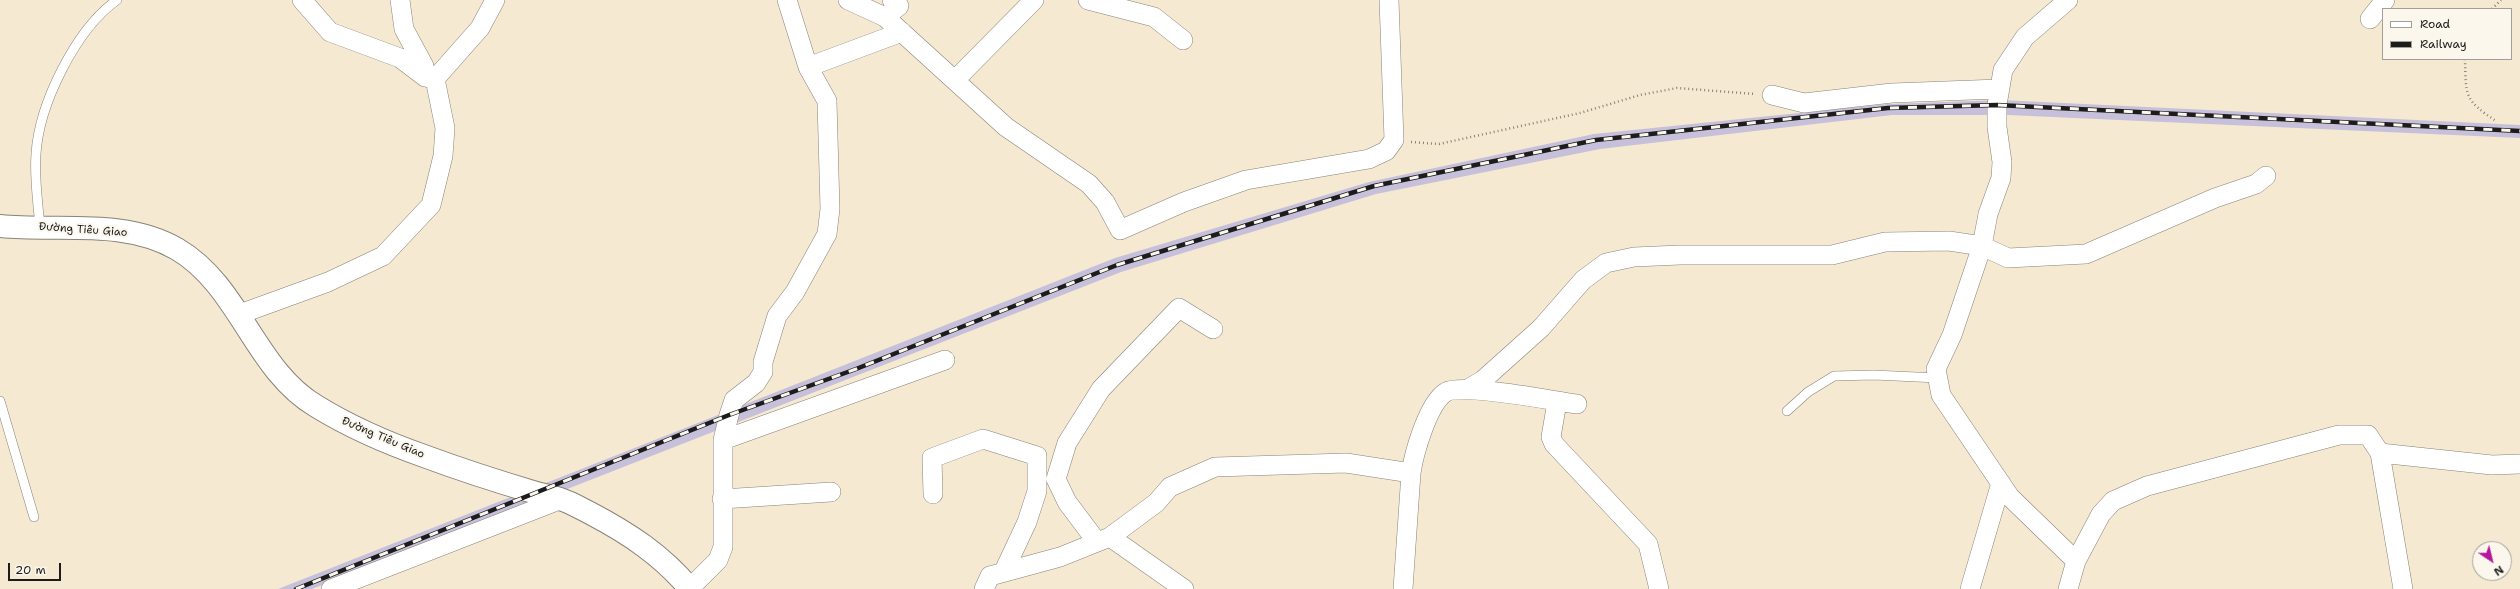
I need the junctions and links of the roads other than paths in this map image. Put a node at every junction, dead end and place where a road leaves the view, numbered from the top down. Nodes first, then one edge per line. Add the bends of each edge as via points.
1 (117, 0) edge
2 (302, 0) edge
3 (400, 0) edge
4 (494, 0) edge
5 (787, 0) edge
6 (848, 0) edge
7 (1034, 0) edge
8 (1088, 0) edge
9 (1389, 0) edge
10 (2068, 0) edge
11 (2385, 0) edge
12 (889, 8) edge
13 (2370, 20) dead end
14 (902, 32) junction
15 (1183, 40) dead end
16 (808, 67) junction
17 (430, 78) junction
18 (955, 80) junction
19 (1999, 89) junction
20 (1772, 95) road end
21 (2266, 176) dead end
22 (0, 226) edge
23 (40, 227) junction
24 (1982, 246) junction
25 (240, 314) junction
26 (1214, 329) dead end
27 (945, 360) dead end
28 (1938, 378) junction
29 (1468, 389) junction
30 (0, 401) edge
31 (1557, 402) junction
32 (1577, 404) dead end
33 (1786, 411) dead end
34 (723, 440) junction
35 (2380, 453) junction
36 (2520, 464) edge
37 (1411, 472) junction
38 (2001, 484) junction
39 (1060, 488) junction
40 (831, 492) dead end
41 (1036, 492) junction
42 (933, 494) dead end
43 (562, 499) junction
44 (722, 500) junction
45 (34, 517) dead end
46 (1104, 540) junction
47 (2076, 561) junction
48 (1004, 571) junction
49 (331, 589) edge
50 (690, 589) edge
51 (984, 589) edge
52 (1184, 589) edge
53 (1403, 589) edge
54 (1658, 589) edge
55 (1970, 589) edge
56 (2068, 589) edge
57 (2403, 589) edge

1 - 23 lane via 109,5 65,63 51,90 36,153
2 - 17 street via 330,32 400,58
3 - 17 street via 404,29
4 - 17 street via 480,28
5 - 16 street
6 - 12 street
7 - 18 street
8 - 15 street via 1154,17
9 - 18 street via 1394,140 1386,151 1369,159 1246,180 1184,202 1120,230 1105,202 1089,184 1006,127
10 - 19 street via 2025,37 2003,70
11 - 13 street
12 - 14 street
14 - 16 street
14 - 18 street
16 - 34 street via 827,101 830,209 827,234 795,292 777,316 763,362 763,372 756,383 734,400
17 - 25 street via 445,128 443,156 431,205 383,256 328,282
19 - 20 street via 1892,93 1804,103
19 - 24 street via 1997,127 2002,162 2001,178 1988,214
21 - 24 street via 2256,184 2215,198 2086,254 2008,258
22 - 23 highway, Đường Tiêu Giao
23 - 25 highway, Đường Tiêu Giao via 103,229 143,235 177,249 207,273
24 - 28 street via 1952,335 1936,369
24 - 29 street via 1949,241 1885,242 1832,255 1680,255 1606,263 1583,280 1541,328 1483,380
25 - 43 highway, Đường Tiêu Giao via 262,352 296,391 314,405 352,427 423,456
26 - 39 street via 1179,308 1128,359 1102,389 1067,443 1056,479
27 - 34 street
28 - 33 lane via 1834,376 1808,392
28 - 38 street via 1941,395
29 - 31 street
29 - 37 street via 1446,392 1434,403 1414,454
30 - 45 lane
31 - 32 street
31 - 54 street via 1551,437 1554,444 1648,544
34 - 44 street
35 - 36 street via 2492,464
35 - 47 street via 2368,435 2339,435 2147,486 2113,501 2105,510
35 - 57 street
37 - 46 street via 1346,463 1215,467 1170,487 1156,503
37 - 53 street
38 - 47 street
38 - 55 street
39 - 41 street
39 - 46 street via 1067,502
40 - 44 street
41 - 42 street via 1037,456 983,440 932,458
41 - 48 street via 1028,522
43 - 49 street
43 - 50 highway, Đường Tiêu Giao via 628,533 660,557
44 - 50 street via 723,547 718,560
46 - 48 street via 1060,557
46 - 52 street
47 - 56 street
48 - 51 street via 990,576

